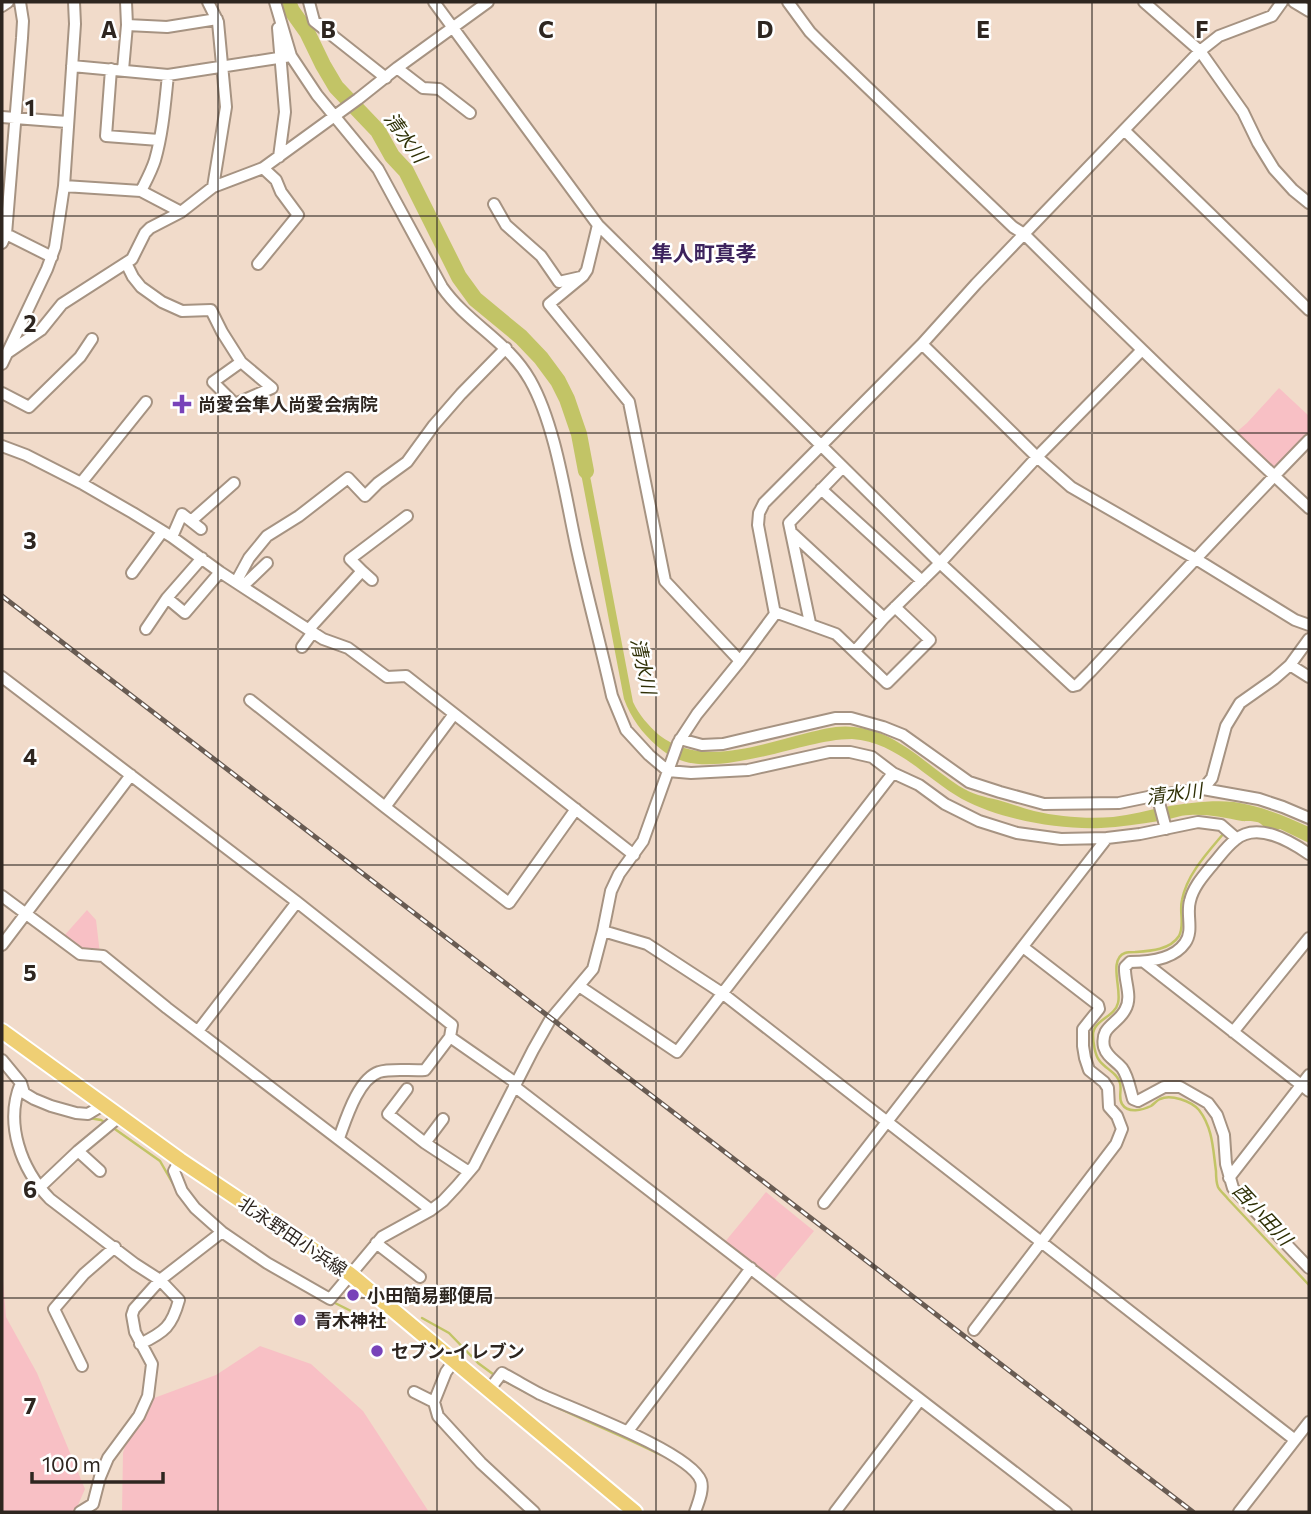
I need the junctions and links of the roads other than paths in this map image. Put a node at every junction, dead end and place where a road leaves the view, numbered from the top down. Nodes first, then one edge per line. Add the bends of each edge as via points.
1 (8, 2) edge
2 (20, 2) edge
3 (74, 2) edge
4 (126, 2) edge
5 (208, 2) edge
6 (275, 2) edge
7 (309, 2) edge
8 (434, 2) edge
9 (488, 2) edge
10 (789, 2) edge
11 (1144, 2) edge
12 (1282, 2) edge
13 (1294, 2) edge
14 (2, 6) edge
15 (1309, 11) edge
16 (217, 19) junction
17 (127, 24) junction
18 (453, 27) junction
19 (1200, 51) junction
20 (286, 57) junction
21 (72, 66) junction
22 (223, 67) junction
23 (397, 68) junction
24 (111, 69) junction
25 (123, 70) junction
26 (168, 75) junction
27 (386, 78) junction
28 (470, 113) dead end
29 (334, 116) junction
30 (2, 117) edge
31 (15, 118) junction
32 (67, 122) junction
33 (1124, 130) junction
34 (159, 140) junction
35 (279, 157) junction
36 (263, 168) junction
37 (6, 179) edge
38 (64, 186) junction
39 (213, 187) junction
40 (141, 191) junction
41 (1309, 203) edge
42 (494, 204) dead end
43 (181, 212) junction
44 (598, 225) junction
45 (1024, 234) junction
46 (3, 236) edge
47 (52, 257) junction
48 (126, 263) junction
49 (258, 264) dead end
50 (583, 276) junction
51 (1309, 310) edge
52 (92, 340) dead end
53 (922, 344) junction
54 (506, 348) junction
55 (1141, 351) junction
56 (4, 359) edge
57 (241, 362) junction
58 (2, 393) edge
59 (146, 402) dead end
60 (1309, 440) edge
61 (2, 446) edge
62 (821, 446) junction
63 (1037, 457) junction
64 (843, 467) junction
65 (1273, 476) junction
66 (81, 483) junction
67 (234, 483) dead end
68 (821, 489) junction
69 (1309, 508) edge
70 (407, 516) dead end
71 (191, 520) junction
72 (201, 529) dead end
73 (792, 534) junction
74 (167, 535) junction
75 (202, 558) junction
76 (1196, 559) junction
77 (267, 563) dead end
78 (940, 563) junction
79 (362, 571) junction
80 (220, 572) junction
81 (132, 573) dead end
82 (373, 580) dead end
83 (922, 580) junction
84 (239, 584) junction
85 (167, 598) junction
86 (895, 607) junction
87 (775, 612) junction
88 (884, 618) junction
89 (810, 623) junction
90 (1309, 625) edge
91 (146, 629) dead end
92 (311, 631) junction
93 (1309, 639) edge
94 (302, 647) dead end
95 (855, 651) junction
96 (740, 661) junction
97 (1290, 665) junction
98 (2, 677) edge
99 (1309, 677) edge
100 (250, 700) dead end
101 (454, 714) junction
102 (679, 741) junction
103 (669, 768) junction
104 (893, 773) junction
105 (131, 775) junction
106 (1203, 789) junction
107 (1157, 795) junction
108 (385, 807) junction
109 (576, 809) junction
110 (1309, 818) edge
111 (1166, 829) junction
112 (1107, 838) junction
113 (1236, 838) junction
114 (1309, 854) edge
115 (634, 855) junction
116 (2, 896) edge
117 (297, 902) junction
118 (26, 914) junction
119 (603, 930) junction
120 (1309, 938) edge
121 (2, 945) edge
122 (1023, 947) junction
123 (1144, 962) junction
124 (579, 986) junction
125 (722, 993) junction
126 (2, 1031) edge
127 (198, 1031) junction
128 (1233, 1032) junction
129 (450, 1037) junction
130 (2, 1060) edge
131 (1309, 1075) edge
132 (515, 1084) junction
133 (19, 1087) junction
134 (1305, 1088) edge
135 (407, 1089) dead end
136 (103, 1105) junction
137 (443, 1119) dead end
138 (888, 1122) junction
139 (112, 1123) junction
140 (339, 1138) junction
141 (425, 1143) junction
142 (78, 1150) junction
143 (180, 1160) junction
144 (100, 1171) dead end
145 (469, 1172) junction
146 (1229, 1178) junction
147 (39, 1188) junction
148 (824, 1203) dead end
149 (431, 1210) junction
150 (219, 1234) junction
151 (1040, 1242) junction
152 (376, 1243) junction
153 (114, 1247) junction
154 (751, 1268) junction
155 (1309, 1268) edge
156 (350, 1274) junction
157 (420, 1277) dead end
158 (160, 1280) junction
159 (974, 1330) dead end
160 (140, 1344) junction
161 (454, 1361) junction
162 (82, 1366) dead end
163 (495, 1382) junction
164 (414, 1392) dead end
165 (920, 1400) junction
166 (434, 1402) junction
167 (1309, 1422) edge
168 (628, 1431) junction
169 (1295, 1440) junction
170 (80, 1512) edge
171 (534, 1512) edge
172 (635, 1512) edge
173 (695, 1512) edge
174 (835, 1512) edge
175 (1066, 1512) edge
176 (1239, 1512) edge

1 - 14 street
2 - 31 street via 23,30
3 - 21 street
4 - 17 street
5 - 16 street
6 - 20 street
7 - 27 street via 314,21
8 - 18 street
9 - 18 street
10 - 45 street via 820,42
11 - 19 street
12 - 19 street via 1272,16 1219,36
13 - 15 street
16 - 17 street via 167,27
16 - 22 street
17 - 25 street
18 - 23 street
18 - 44 street
19 - 33 street
19 - 41 street via 1243,112 1274,169
20 - 22 street
20 - 29 street
20 - 35 street
21 - 24 street
21 - 32 street
22 - 26 street
22 - 39 street via 226,107
23 - 27 street
23 - 28 street via 423,88 439,89
24 - 25 street
24 - 34 street via 106,136
25 - 26 street
26 - 34 street
27 - 29 street
29 - 35 street
29 - 54 street via 378,169 451,300
30 - 31 street
31 - 32 street
31 - 37 street
32 - 38 street
33 - 45 street
33 - 51 street
34 - 40 street
35 - 36 street
36 - 39 street
36 - 49 street via 298,215
37 - 46 street
38 - 40 street
38 - 47 street
39 - 43 street
40 - 43 street
42 - 50 street via 506,225 541,256 559,282
43 - 48 street via 148,230
44 - 50 street
44 - 62 street
45 - 53 street
45 - 55 street
46 - 47 street
47 - 56 street
48 - 56 street via 62,304 41,330
48 - 57 street via 141,287 162,302 182,311 211,310
50 - 96 street via 549,304 629,402 665,581
52 - 58 street via 29,407
53 - 62 street
53 - 63 street
54 - 84 street via 460,394 407,463 365,496 348,478 267,536 248,558
54 - 103 street via 530,381 552,435 615,705 626,730 649,755
55 - 63 street
55 - 65 street
57 - 57 street via 272,388 235,404 213,382
59 - 66 street
60 - 65 street
61 - 66 street
62 - 64 street
62 - 87 street via 759,513
63 - 76 street via 1071,487
63 - 78 street
64 - 68 street
64 - 78 street
65 - 69 street
65 - 76 street
66 - 74 street
67 - 71 street
68 - 73 street via 789,523
68 - 83 street
70 - 79 street via 350,559
71 - 72 street
71 - 74 street via 182,514
73 - 88 street
73 - 89 street
74 - 75 street
74 - 81 street
75 - 80 street
75 - 85 street
76 - 78 street via 1073,686
76 - 90 street
77 - 84 street
78 - 83 street
79 - 82 street
79 - 92 street
80 - 84 street
80 - 85 street via 185,613
83 - 86 street
84 - 92 street
85 - 91 street
86 - 88 street
86 - 95 street via 930,640 887,683
87 - 89 street
87 - 96 street
88 - 95 street
89 - 95 street via 836,634
92 - 94 street
92 - 101 street via 348,648 387,677 406,676
93 - 97 street
96 - 102 street
97 - 99 street
97 - 106 street via 1240,704 1226,726 1212,778
98 - 105 street
100 - 108 street
101 - 108 street
101 - 109 street
102 - 103 street
102 - 107 street via 723,744 851,718 903,735 969,782 1044,804 1119,803
103 - 104 street via 748,770 850,751 872,757
103 - 115 street
104 - 112 street via 979,821 1017,833 1061,839
104 - 125 street
105 - 117 street
105 - 118 street
106 - 107 street
106 - 110 street via 1259,799
107 - 111 street
108 - 109 street via 509,903
109 - 115 street
111 - 112 street
111 - 113 street via 1198,822 1221,825
112 - 122 street
113 - 114 street via 1265,832
113 - 123 street via 1193,892 1185,944
115 - 119 street via 611,891
116 - 118 street
117 - 127 street
117 - 129 street via 452,1025
118 - 121 street
118 - 127 street via 80,954 103,956
119 - 124 street via 593,969
119 - 125 street via 647,944
120 - 128 street
122 - 138 street
122 - 151 street via 1098,1005 1083,1029 1085,1058 1089,1070 1108,1088 1109,1107 1122,1129 1116,1144
123 - 128 street
123 - 146 street via 1130,962 1125,967 1129,997 1126,1009 1103,1036 1105,1049 1123,1070 1133,1099 1138,1101 1164,1087 1180,1087 1208,1102 1224,1135
124 - 125 street via 677,1052
124 - 132 street via 550,1020
125 - 138 street
126 - 136 main road, 北永野田小浜線
127 - 140 street
128 - 134 street
129 - 132 street
129 - 140 street via 425,1070 380,1072 368,1079 349,1109
130 - 133 street
131 - 134 street
132 - 145 street
132 - 154 street
133 - 136 street via 34,1099 76,1113 88,1114
133 - 147 street via 14,1129
134 - 146 street
135 - 141 street via 388,1114
136 - 139 main road, 北永野田小浜線
137 - 141 street
138 - 148 street
138 - 151 street
139 - 142 street
139 - 143 main road, 北永野田小浜線
140 - 149 street
141 - 145 street
142 - 144 street
142 - 147 street
143 - 150 street via 174,1171 182,1191
143 - 156 main road, 北永野田小浜線
145 - 149 street
146 - 155 street via 1233,1188
147 - 153 street
149 - 152 street
150 - 156 street via 330,1298
150 - 158 street
151 - 159 street
151 - 169 street
152 - 156 street
152 - 157 street
153 - 158 street
153 - 162 street via 54,1308
154 - 165 street
154 - 168 street
156 - 161 main road, 北永野田小浜線
158 - 160 street via 132,1315
158 - 160 street via 179,1300 175,1315 161,1334
160 - 170 street via 152,1364 148,1396 108,1458 93,1504
161 - 163 main road, 北永野田小浜線
161 - 166 street
163 - 168 street via 539,1393
163 - 172 main road, 北永野田小浜線
164 - 166 street
165 - 174 street
165 - 175 street
166 - 171 street via 438,1416 460,1441
167 - 169 street
168 - 173 street via 691,1469 701,1480
169 - 176 street

